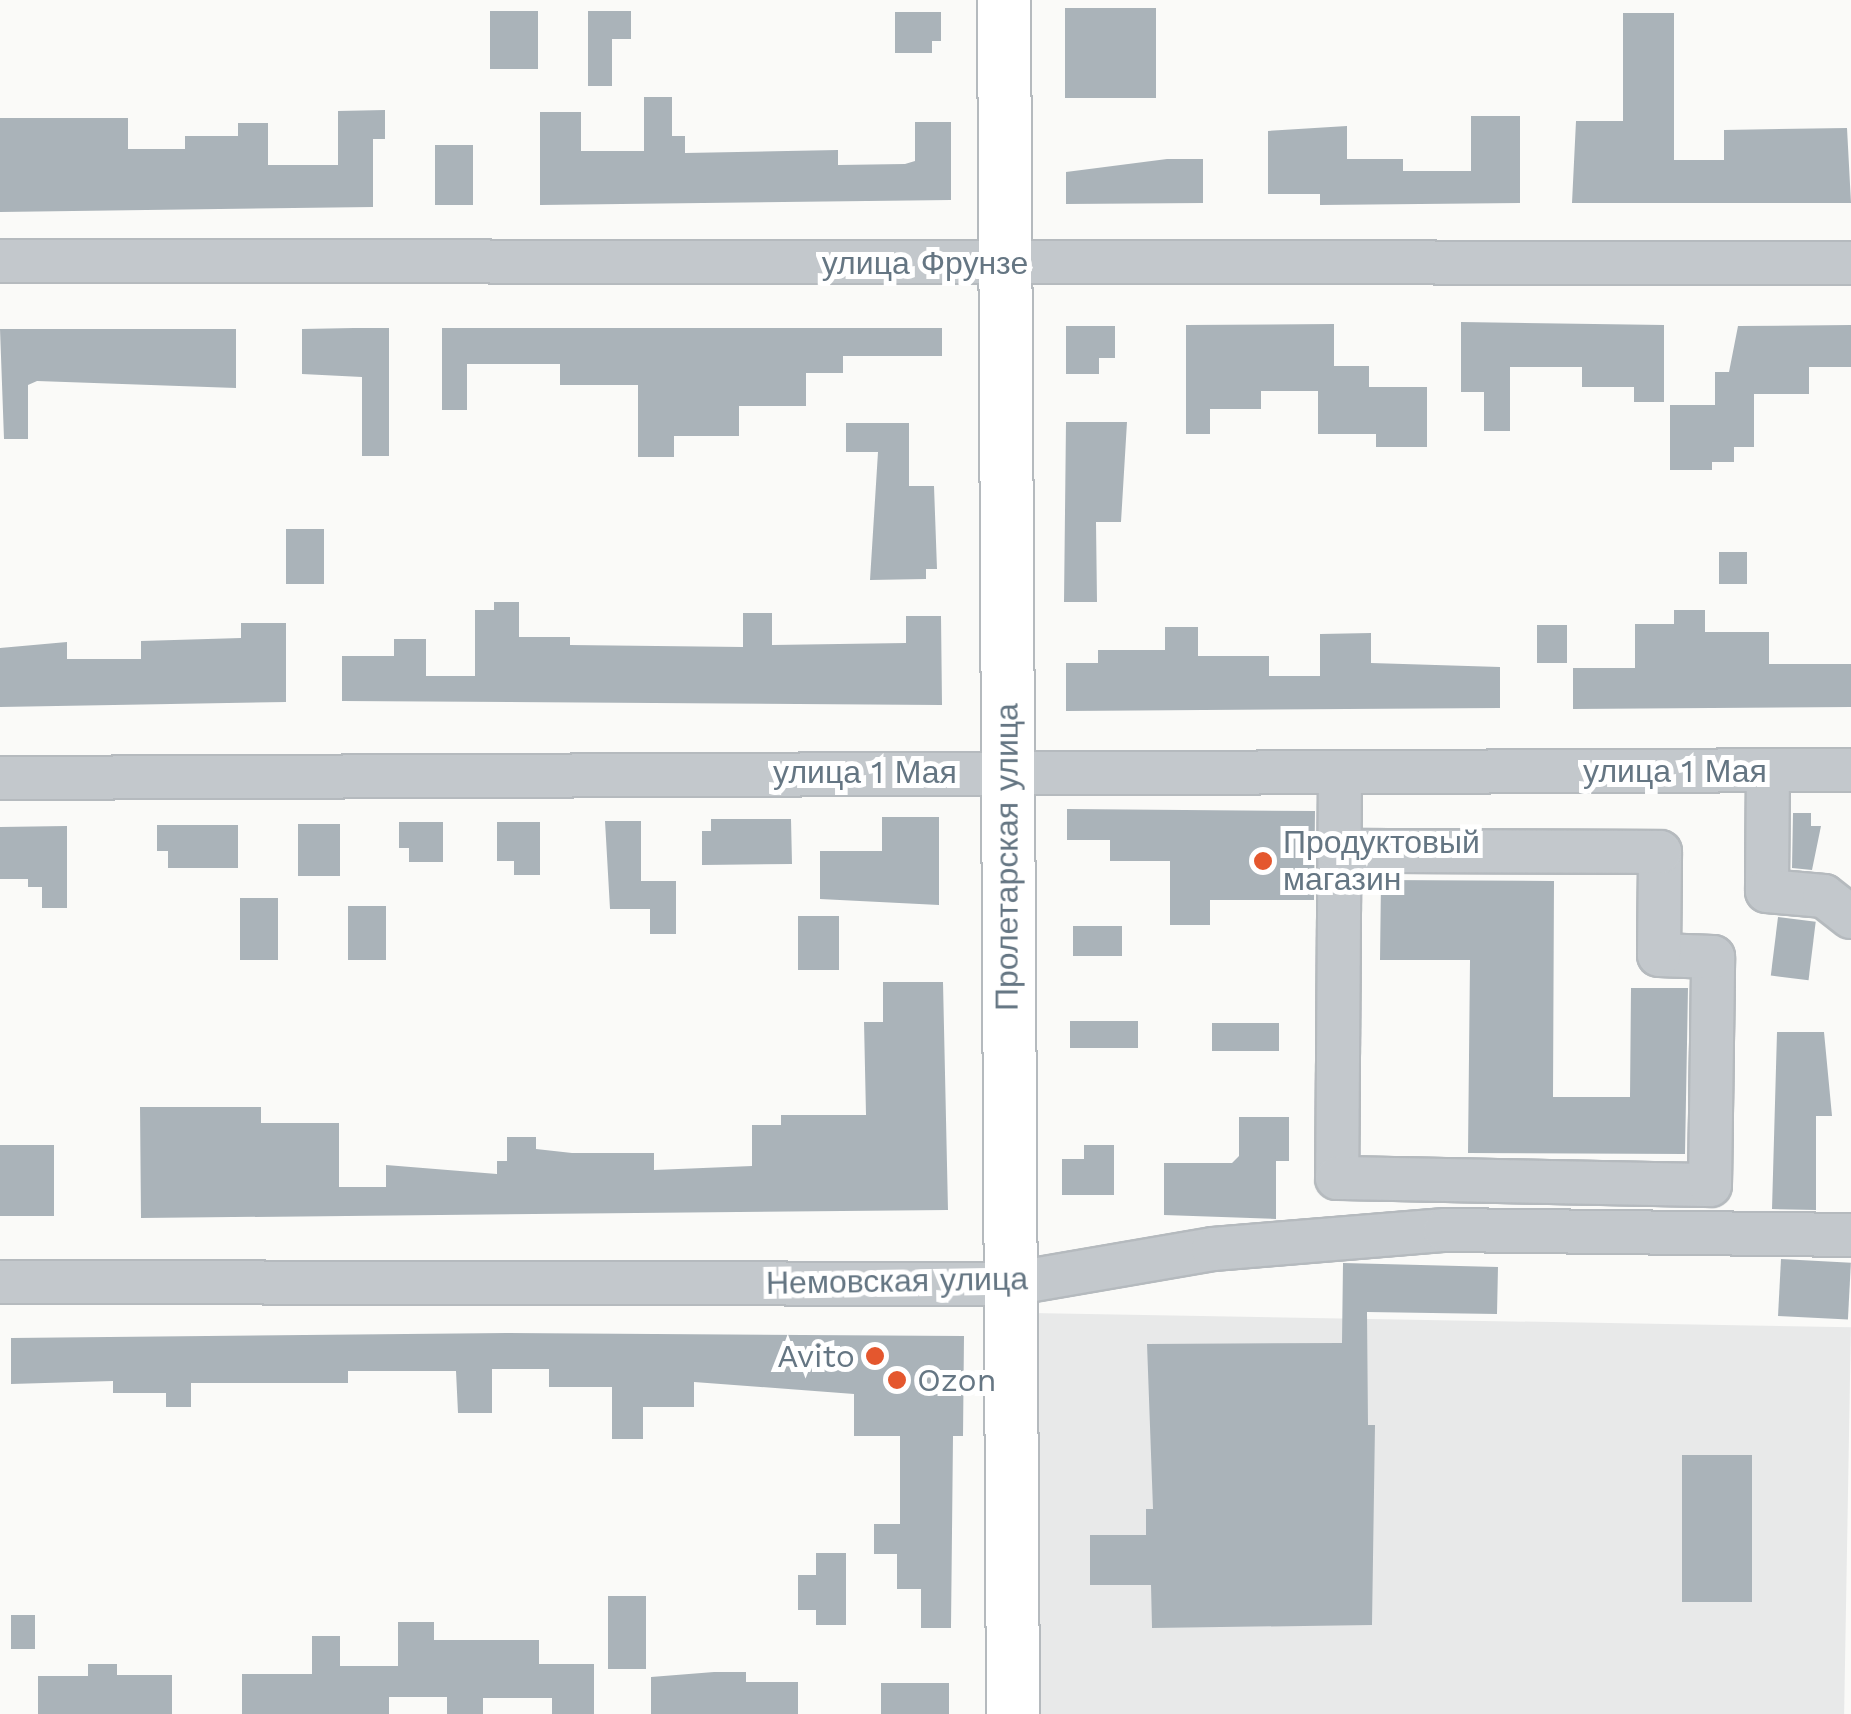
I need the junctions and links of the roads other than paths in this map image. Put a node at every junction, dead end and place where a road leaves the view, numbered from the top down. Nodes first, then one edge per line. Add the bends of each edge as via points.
1 (1004, 0) edge
2 (0, 260) edge
3 (1851, 263) edge
4 (1004, 264) junction
5 (1768, 770) junction
6 (1851, 770) edge
7 (1006, 771) junction
8 (1340, 773) junction
9 (0, 778) edge
10 (1340, 851) junction
11 (1851, 917) edge
12 (1851, 1236) edge
13 (0, 1282) edge
14 (1010, 1284) junction
15 (1013, 1714) edge

1 - 4 main road, Пролетарская улица
2 - 4 street, улица Фрунзе
3 - 4 street, улица Фрунзе
4 - 7 main road, Пролетарская улица
5 - 6 street, улица 1 Мая
5 - 8 street, улица 1 Мая
5 - 11 street via 1768,891 1824,896
7 - 8 street, улица 1 Мая
7 - 9 street, улица 1 Мая
7 - 14 main road, Пролетарская улица
8 - 10 street
10 - 10 street via 1337,1178 1710,1186 1712,957 1659,955 1660,852
12 - 14 street, Немовская улица via 1445,1230 1213,1249
13 - 14 street, Немовская улица
14 - 15 main road, Пролетарская улица

